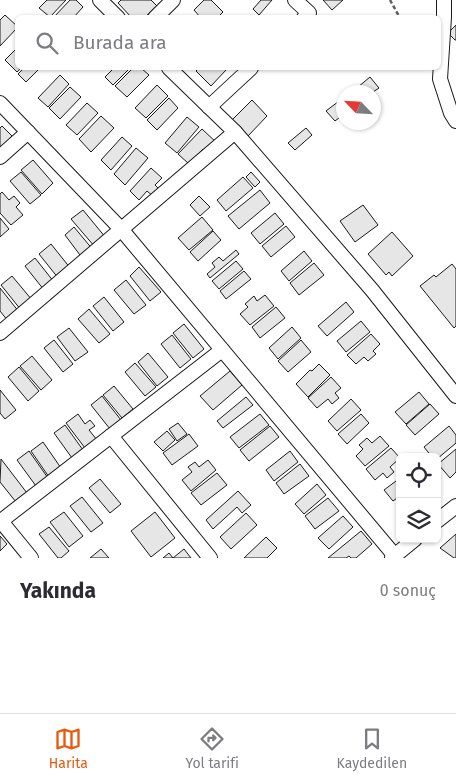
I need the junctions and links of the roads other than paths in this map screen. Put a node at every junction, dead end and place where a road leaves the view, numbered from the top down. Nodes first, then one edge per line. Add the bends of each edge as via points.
1 (100, 0) edge
2 (173, 0) edge
3 (295, 0) edge
4 (444, 0) edge
5 (115, 15) edge
6 (157, 15) edge
7 (307, 15) edge
8 (441, 66) edge
9 (171, 70) edge
10 (249, 70) edge
11 (441, 70) edge
12 (440, 79) junction
13 (456, 91) edge
14 (0, 103) edge
15 (209, 107) junction
16 (456, 121) edge
17 (28, 132) junction
18 (235, 132) junction
19 (0, 157) edge
20 (121, 229) junction
21 (0, 332) edge
22 (222, 350) junction
23 (456, 396) edge
24 (111, 436) junction
25 (456, 506) edge
26 (441, 518) edge
27 (0, 520) edge
28 (410, 543) edge
29 (393, 557) edge
30 (31, 558) edge
31 (210, 558) edge

1 - 5 street
2 - 6 street
3 - 7 street via 309,13
4 - 8 street
9 - 15 street
10 - 15 street
11 - 12 street
12 - 13 street
12 - 16 street
14 - 17 street
15 - 18 street
17 - 19 street
17 - 20 street
18 - 20 street
18 - 23 street via 372,290
20 - 21 street
20 - 22 street
22 - 24 street
22 - 29 street
24 - 27 street
24 - 31 street
25 - 26 street
27 - 30 street
28 - 29 street

